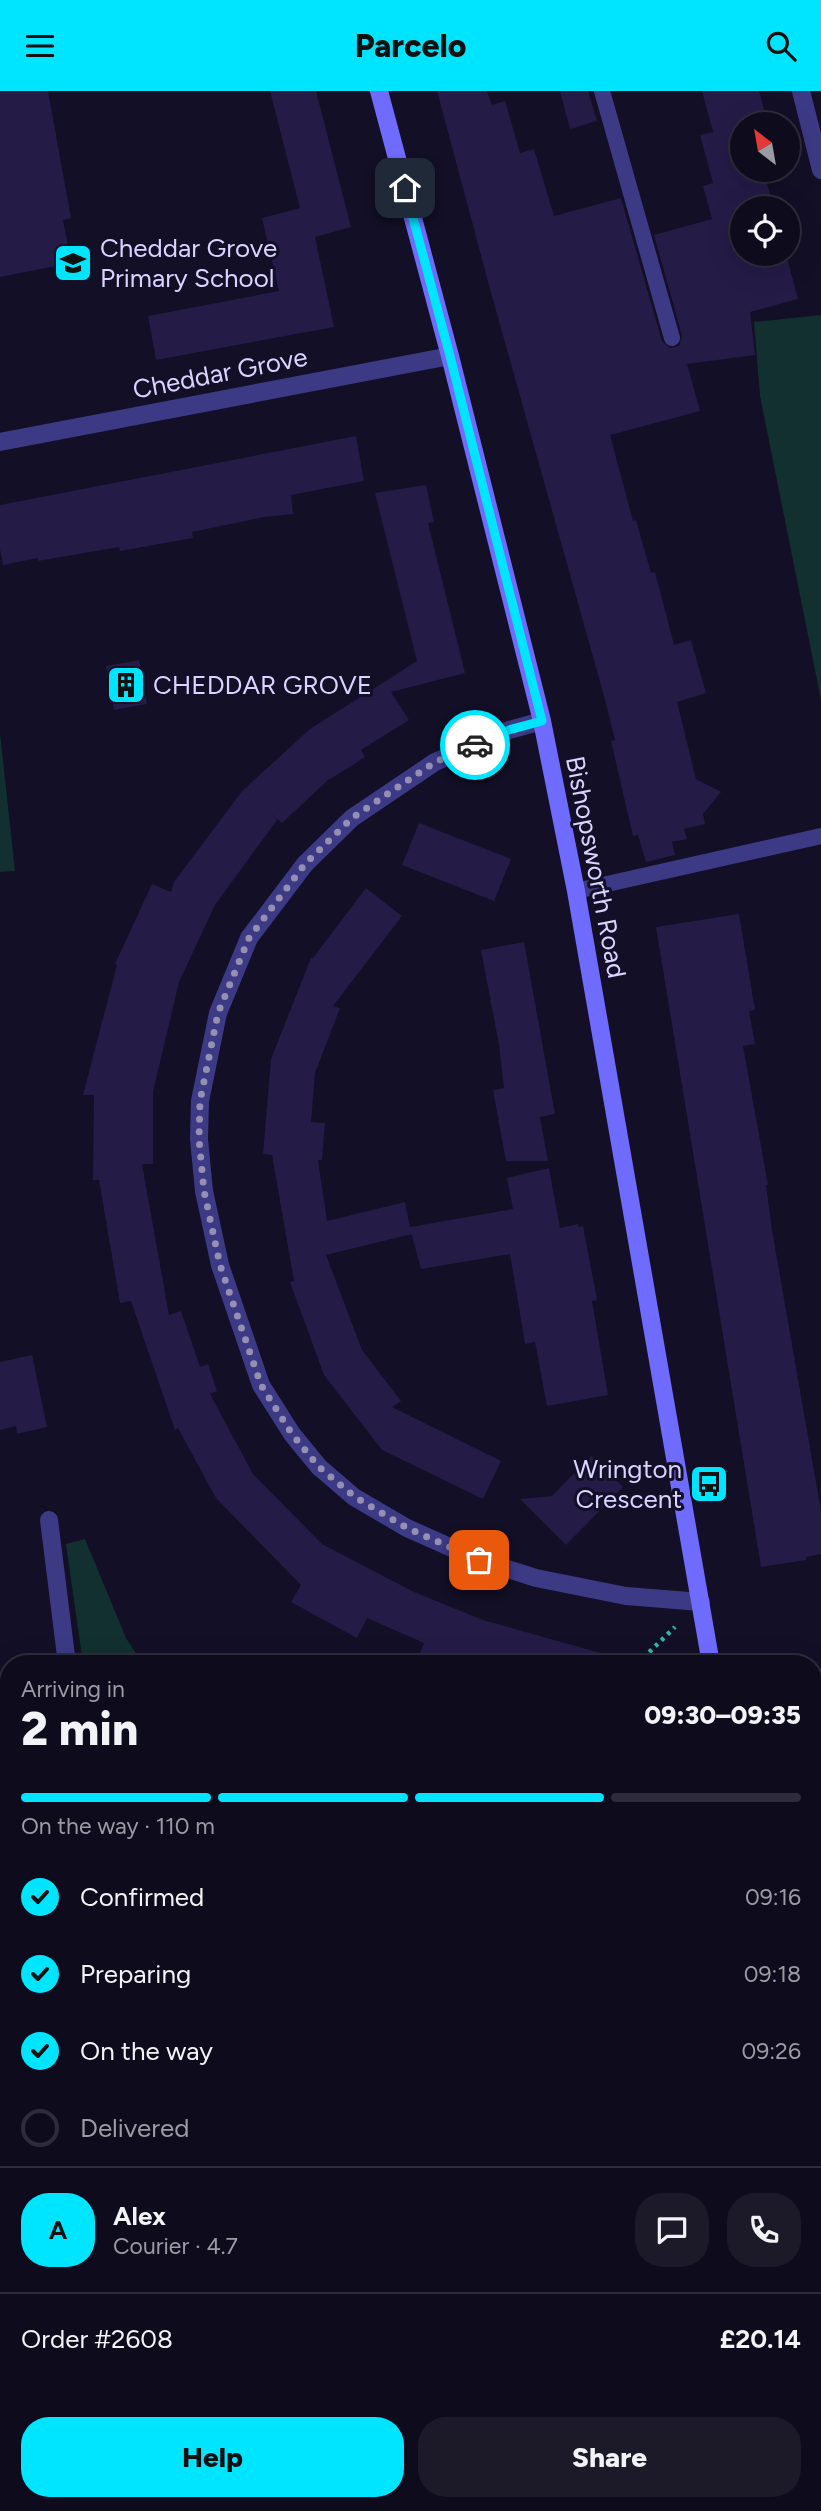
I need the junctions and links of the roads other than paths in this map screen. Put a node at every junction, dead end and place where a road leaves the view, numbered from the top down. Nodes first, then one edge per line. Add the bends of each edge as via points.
1 (379, 91) edge
2 (601, 91) edge
3 (801, 91) edge
4 (821, 170) edge
5 (672, 338) dead end
6 (450, 356) junction
7 (0, 442) edge
8 (542, 721) junction
9 (820, 837) edge
10 (576, 891) junction
11 (48, 1520) dead end
12 (701, 1602) junction
13 (66, 1655) edge
14 (710, 1655) edge

1 - 6 street, Bishopsworth Road
2 - 5 lane
3 - 4 street
6 - 7 street, Cheddar Grove
6 - 8 street, Bishopsworth Road
8 - 10 street, Bishopsworth Road
8 - 12 street via 435,762 352,818 305,864 249,938 218,1013 200,1101 204,1191 220,1265 261,1385 292,1434 328,1475 407,1528 479,1560 536,1579 626,1596
9 - 10 lane
10 - 12 street, Bishopsworth Road
11 - 13 street
12 - 14 street, Bishopsworth Road

